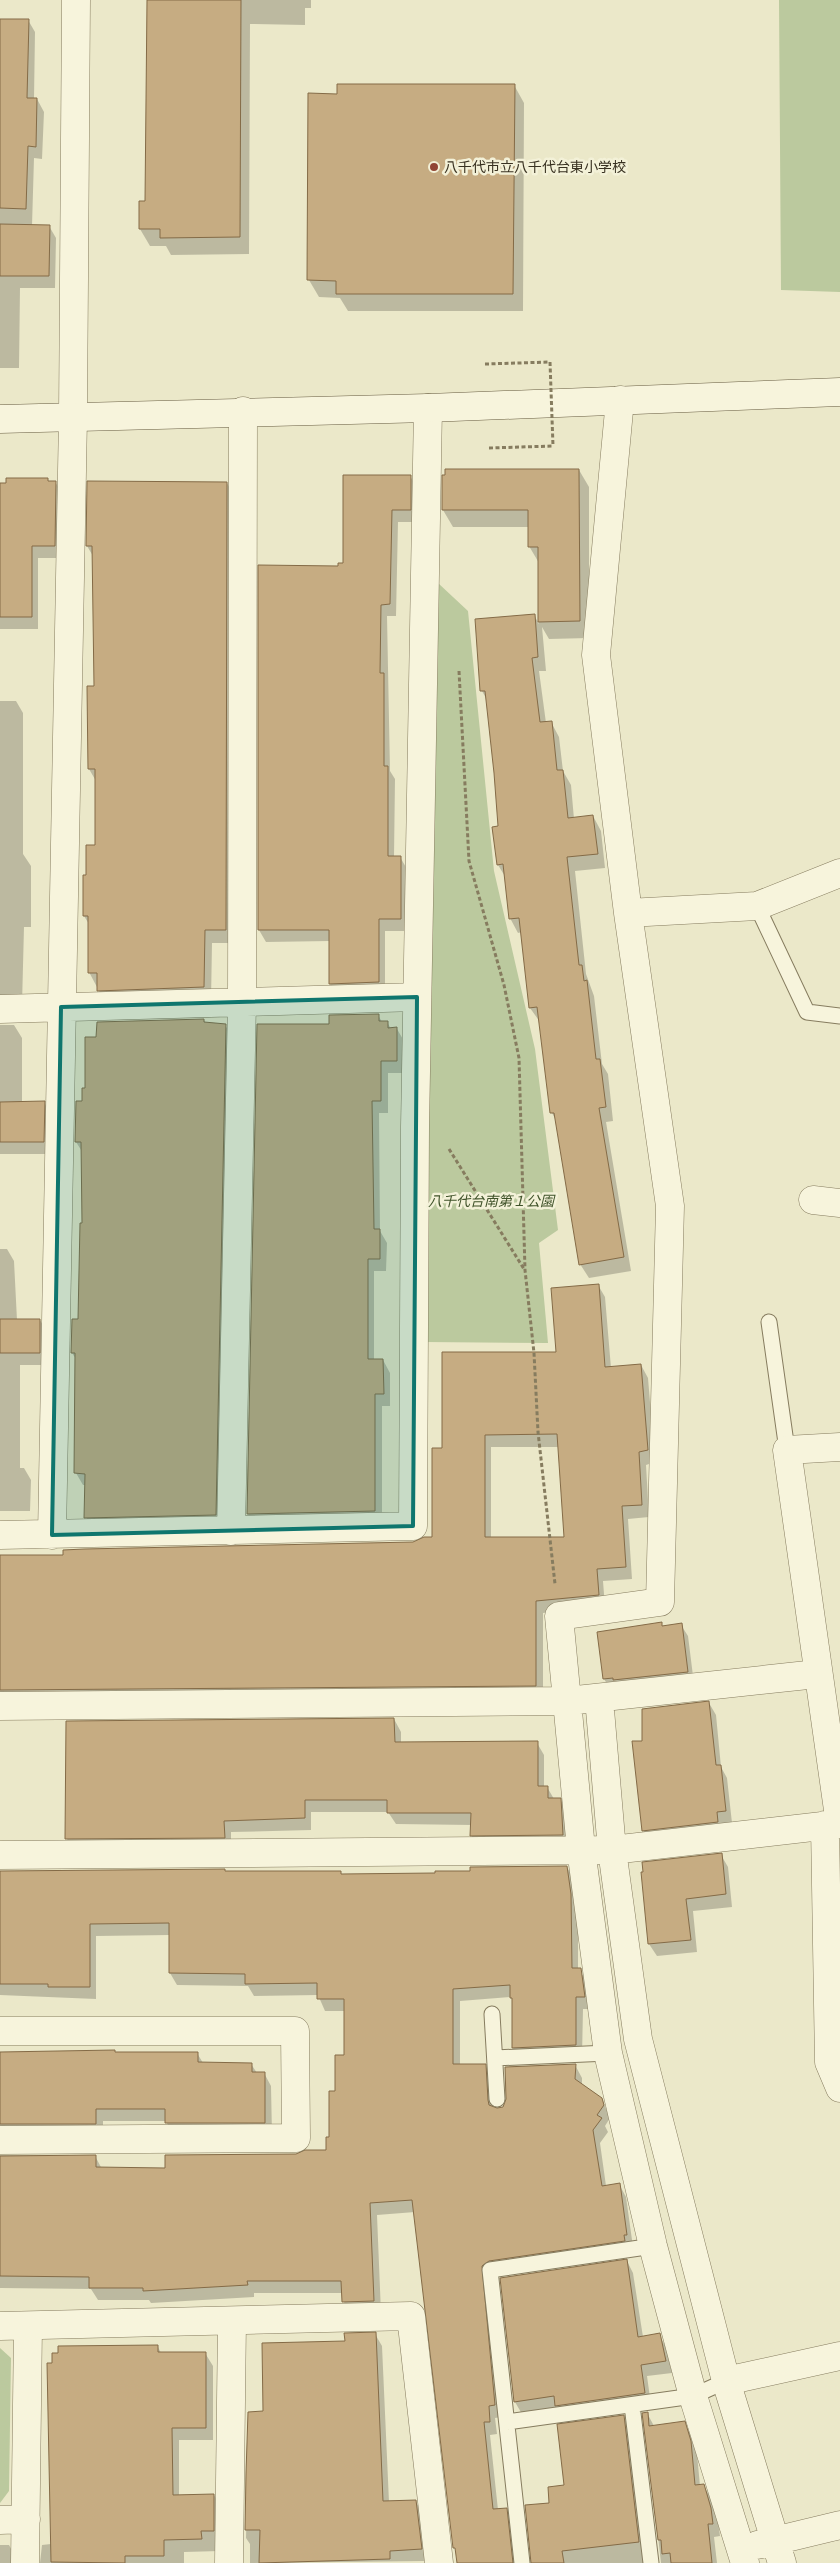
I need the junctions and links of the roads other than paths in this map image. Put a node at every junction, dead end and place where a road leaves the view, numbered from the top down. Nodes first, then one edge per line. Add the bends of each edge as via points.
1 (76, 0) edge
2 (840, 392) edge
3 (620, 400) junction
4 (428, 408) junction
5 (243, 411) junction
6 (73, 418) junction
7 (0, 420) edge
8 (840, 873) edge
9 (757, 906) junction
10 (628, 913) junction
11 (417, 998) junction
12 (242, 1002) junction
13 (61, 1007) junction
14 (0, 1009) edge
15 (840, 1016) edge
16 (813, 1200) dead end
17 (840, 1203) edge
18 (769, 1322) dead end
19 (840, 1447) edge
20 (787, 1450) junction
21 (231, 1531) junction
22 (0, 1535) edge
23 (52, 1535) junction
24 (817, 1674) junction
25 (599, 1698) junction
26 (567, 1701) junction
27 (13, 1710) edge
28 (835, 1824) edge
29 (582, 1849) junction
30 (612, 1850) junction
31 (0, 1855) edge
32 (492, 2014) dead end
33 (0, 2031) edge
34 (608, 2053) junction
35 (495, 2058) junction
36 (840, 2088) edge
37 (497, 2099) dead end
38 (0, 2140) edge
39 (652, 2246) junction
40 (232, 2321) junction
41 (0, 2326) edge
42 (28, 2326) junction
43 (840, 2356) edge
44 (726, 2381) junction
45 (693, 2396) junction
46 (632, 2405) junction
47 (507, 2422) junction
48 (13, 2519) edge
49 (840, 2525) edge
50 (778, 2551) edge
51 (743, 2557) edge
52 (25, 2563) edge
53 (229, 2563) edge
54 (439, 2563) edge
55 (522, 2563) edge
56 (651, 2563) edge

1 - 6 street
2 - 3 street
3 - 4 street
3 - 10 street via 596,655
4 - 5 street
4 - 11 street
5 - 6 street
5 - 12 street
6 - 7 street
6 - 13 street
8 - 9 street
9 - 10 street
9 - 15 lane via 807,1012
10 - 26 street via 670,1206 660,1602 559,1616
11 - 12 street
11 - 21 street via 413,1526
12 - 13 street
12 - 21 street
13 - 14 street
13 - 23 street
16 - 17 street
18 - 20 lane
19 - 20 street
20 - 24 street
21 - 23 street
22 - 23 street
24 - 25 street
24 - 28 street
25 - 26 street
25 - 30 street
26 - 27 street
26 - 29 street
28 - 30 street
28 - 36 street via 829,2062
29 - 30 street
29 - 31 street
29 - 34 street
30 - 44 street via 638,2039
32 - 35 lane
33 - 38 street via 295,2031 296,2138
34 - 35 lane
34 - 39 street
35 - 37 lane
39 - 45 street
39 - 47 lane via 490,2270
40 - 42 street
40 - 53 street
40 - 54 street via 411,2316
41 - 42 street
42 - 48 street
43 - 44 street
44 - 45 lane
44 - 50 street
45 - 46 lane
45 - 51 street
46 - 47 lane
46 - 56 lane
47 - 55 lane
48 - 52 street
49 - 50 street
50 - 51 street

